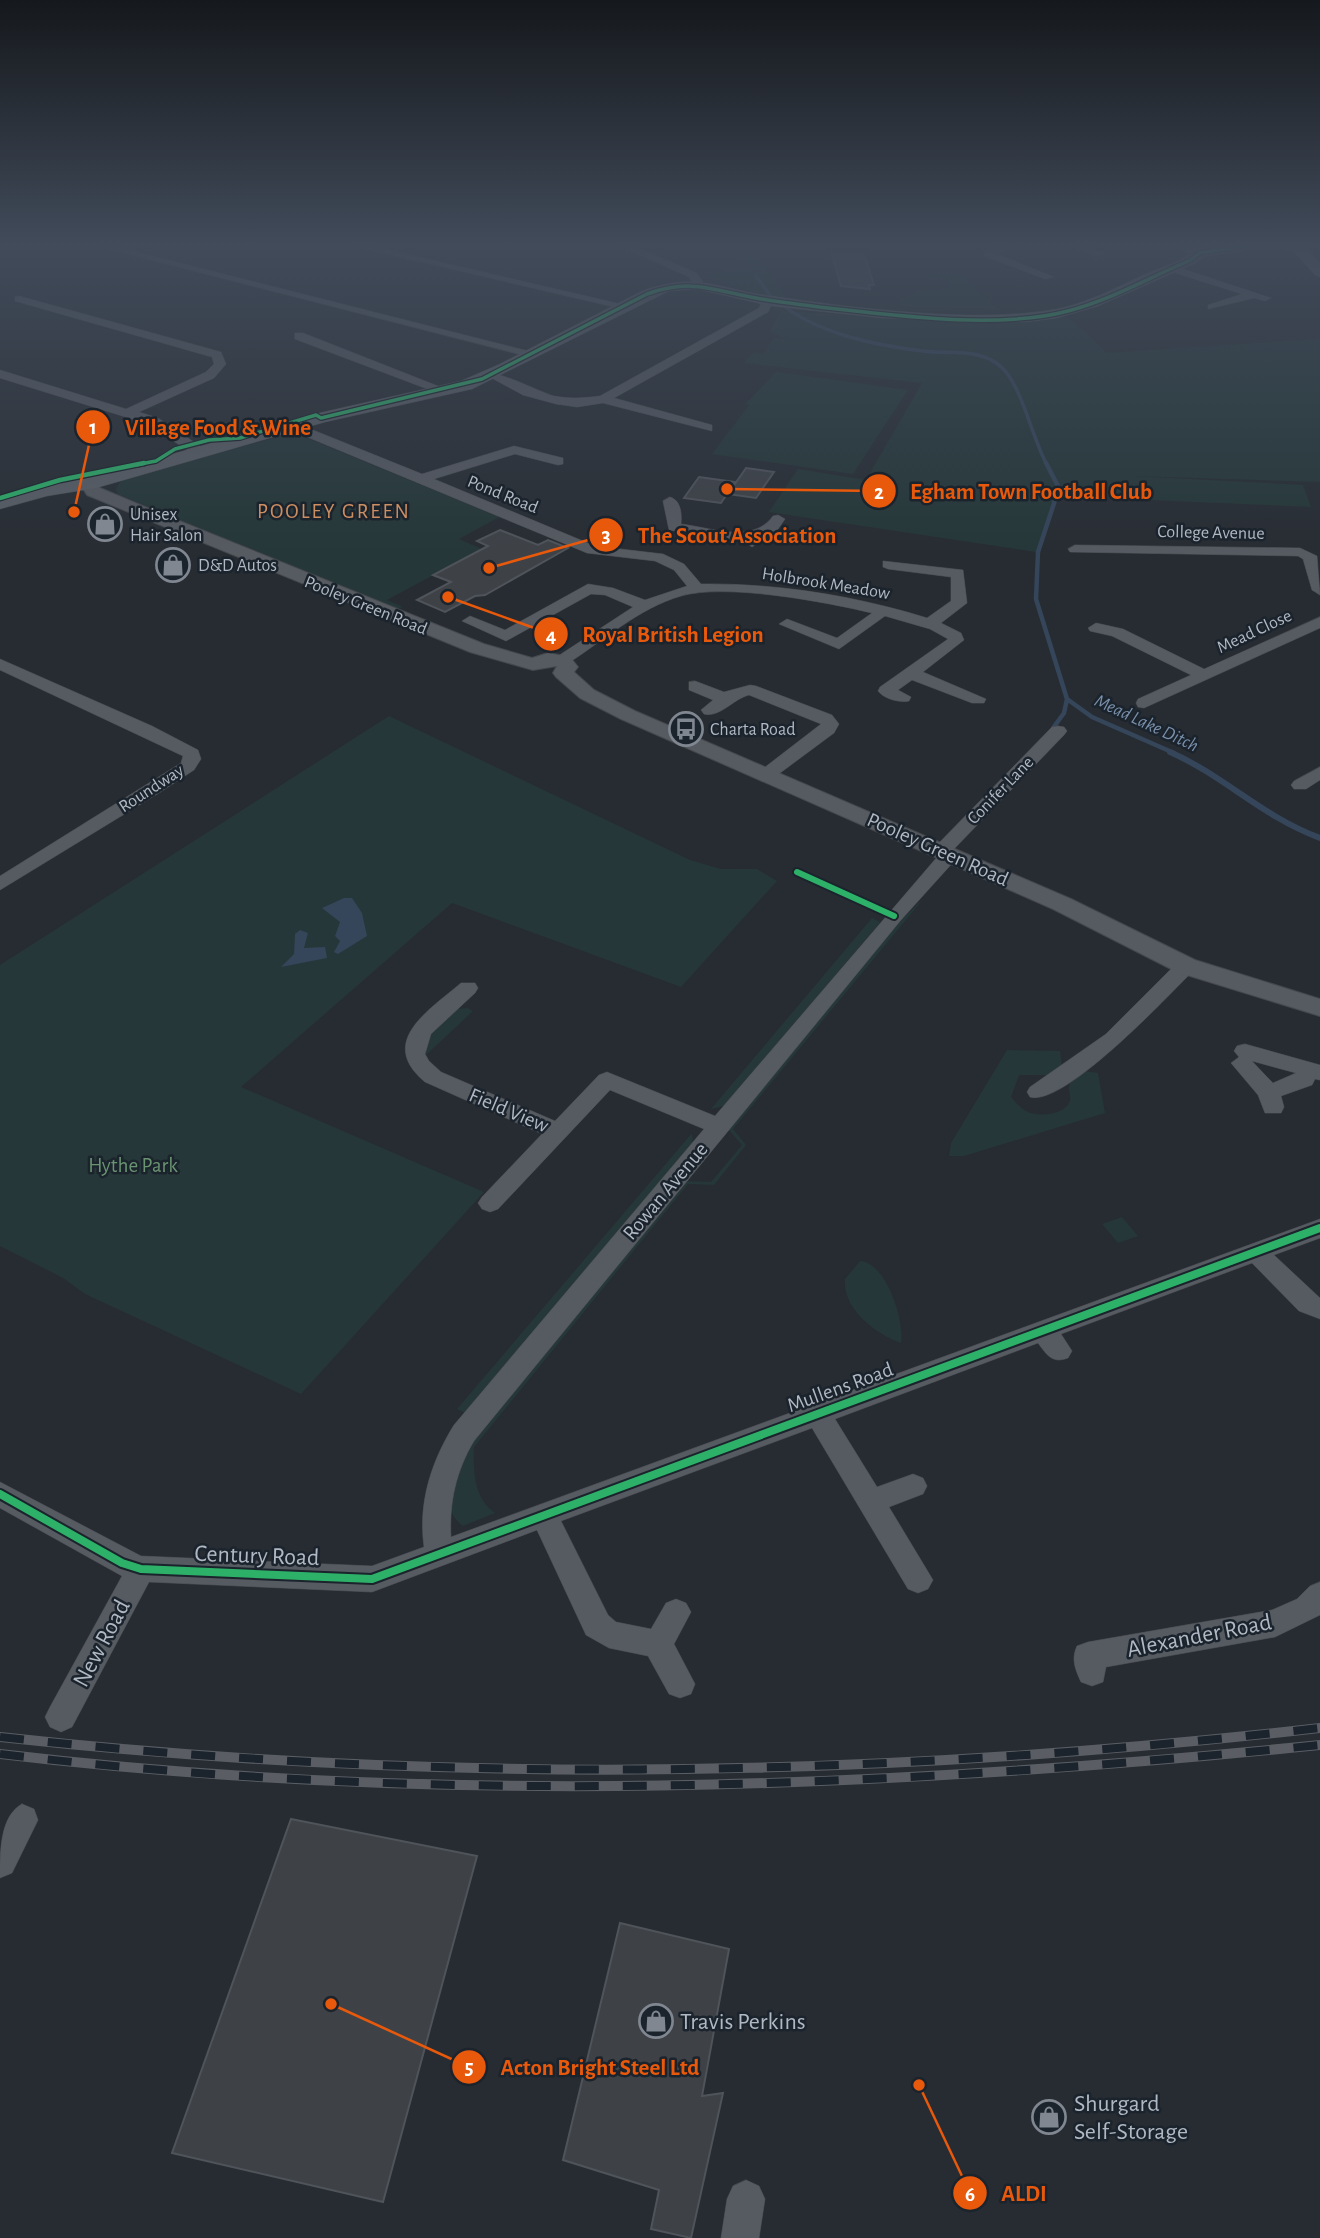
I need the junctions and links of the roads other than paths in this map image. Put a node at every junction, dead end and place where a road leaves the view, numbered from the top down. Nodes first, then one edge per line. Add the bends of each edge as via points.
1 (187, 346) edge
2 (327, 346) edge
3 (504, 346) edge
4 (548, 346) edge
5 (698, 346) edge
6 (534, 354) junction
7 (0, 374) edge
8 (492, 375) junction
9 (442, 390) junction
10 (603, 399) junction
11 (129, 412) junction
12 (293, 426) junction
13 (707, 428) dead end
14 (201, 453) junction
15 (558, 461) dead end
16 (418, 480) junction
17 (89, 484) junction
18 (670, 501) dead end
19 (0, 503) edge
20 (778, 519) dead end
21 (674, 527) junction
22 (753, 541) joint
23 (652, 544) junction
24 (1075, 549) dead end
25 (888, 564) dead end
26 (696, 587) junction
27 (1320, 590) edge
28 (646, 606) junction
29 (882, 610) junction
30 (470, 621) dead end
31 (1320, 622) edge
32 (787, 624) dead end
33 (929, 624) junction
34 (1096, 628) dead end
35 (506, 636) junction
36 (525, 643) dead end
37 (839, 644) junction
38 (860, 651) dead end
39 (0, 664) edge
40 (562, 667) junction
41 (910, 673) junction
42 (1203, 675) junction
43 (695, 686) dead end
44 (903, 697) dead end
45 (1146, 697) dead end
46 (726, 699) junction
47 (978, 699) dead end
48 (710, 710) dead end
49 (1058, 730) dead end
50 (1320, 772) edge
51 (766, 775) junction
52 (1300, 785) dead end
53 (946, 852) junction
54 (0, 884) edge
55 (1186, 966) junction
56 (468, 988) dead end
57 (1320, 1008) edge
58 (1314, 1071) edge
59 (1038, 1093) dead end
60 (718, 1126) junction
61 (558, 1131) junction
62 (490, 1203) dead end
63 (1320, 1228) edge
64 (1256, 1252) junction
65 (1320, 1309) edge
66 (818, 1414) junction
67 (913, 1486) dead end
68 (0, 1494) edge
69 (871, 1502) junction
70 (544, 1516) junction
71 (439, 1554) junction
72 (141, 1569) junction
73 (372, 1579) joint
74 (918, 1580) dead end
75 (1320, 1595) edge
76 (676, 1612) dead end
77 (659, 1644) junction
78 (1092, 1672) dead end
79 (680, 1684) dead end
80 (61, 1717) dead end
81 (22, 1820) dead end
82 (0, 1861) edge
83 (746, 2199) dead end
84 (740, 2238) edge

1 - 11 street via 217,355 220,364 210,374
2 - 9 street
3 - 6 street
4 - 6 main road
5 - 10 street
6 - 8 main road
7 - 11 street
8 - 9 main road
8 - 10 street via 556,400
9 - 12 main road
10 - 13 street
11 - 14 street via 162,426
12 - 14 main road
12 - 16 street, Pond Road
14 - 17 main road
15 - 16 street via 514,450
16 - 23 street, Pond Road via 592,550
17 - 19 main road
17 - 40 street, Pooley Green Road via 93,491 366,606 533,664 532,670 540,676
18 - 21 street
20 - 22 street
21 - 22 street
21 - 23 street
23 - 26 street, Pond Road
24 - 27 street, College Avenue via 1300,552 1310,556
25 - 33 street via 962,567 957,583 959,603
26 - 28 street, Holbrook Meadow
26 - 29 street, Holbrook Meadow via 724,586
28 - 35 street via 608,591 588,589
28 - 40 street, Holbrook Meadow
29 - 33 street, Holbrook Meadow
29 - 37 street
30 - 35 street
31 - 42 street, Mead Close
32 - 37 street
33 - 41 street, Holbrook Meadow via 950,632 956,640
34 - 42 street, Mead Close via 1117,632
35 - 36 street
37 - 38 street
39 - 54 street, Roundway via 192,754 192,759 164,781
40 - 51 street, Pooley Green Road via 587,694
41 - 44 street, Holbrook Meadow via 886,691
41 - 47 street
42 - 45 street, Mead Close
43 - 46 street
46 - 48 street
46 - 51 street via 741,691 760,692 830,724
49 - 53 street, Conifer Lane
50 - 52 street
51 - 53 street, Pooley Green Road
53 - 55 street, Pooley Green Road
53 - 60 street, Rowan Avenue
55 - 57 street, Pooley Green Road
55 - 59 street via 1114,1039
56 - 61 street, Field View via 418,1034 413,1049 418,1065 433,1077
58 - 58 street via 1243,1057 1271,1100
60 - 61 street, Field View via 607,1080
60 - 71 street, Rowan Avenue via 458,1442 436,1504
61 - 62 street
63 - 64 street, Mullens Road
64 - 65 street via 1308,1304
64 - 66 street, Mullens Road via 1051,1340
66 - 69 street
66 - 70 street, Mullens Road
67 - 69 street
68 - 72 street via 122,1563
69 - 74 street
70 - 71 street, Mullens Road
70 - 77 street via 597,1625 609,1634
71 - 73 street, Mullens Road
72 - 73 street, Century Road
72 - 80 street, New Road
75 - 78 street, Alexander Road via 1307,1608 1275,1623 1088,1656
76 - 77 street
77 - 79 street
81 - 82 street
83 - 84 street

